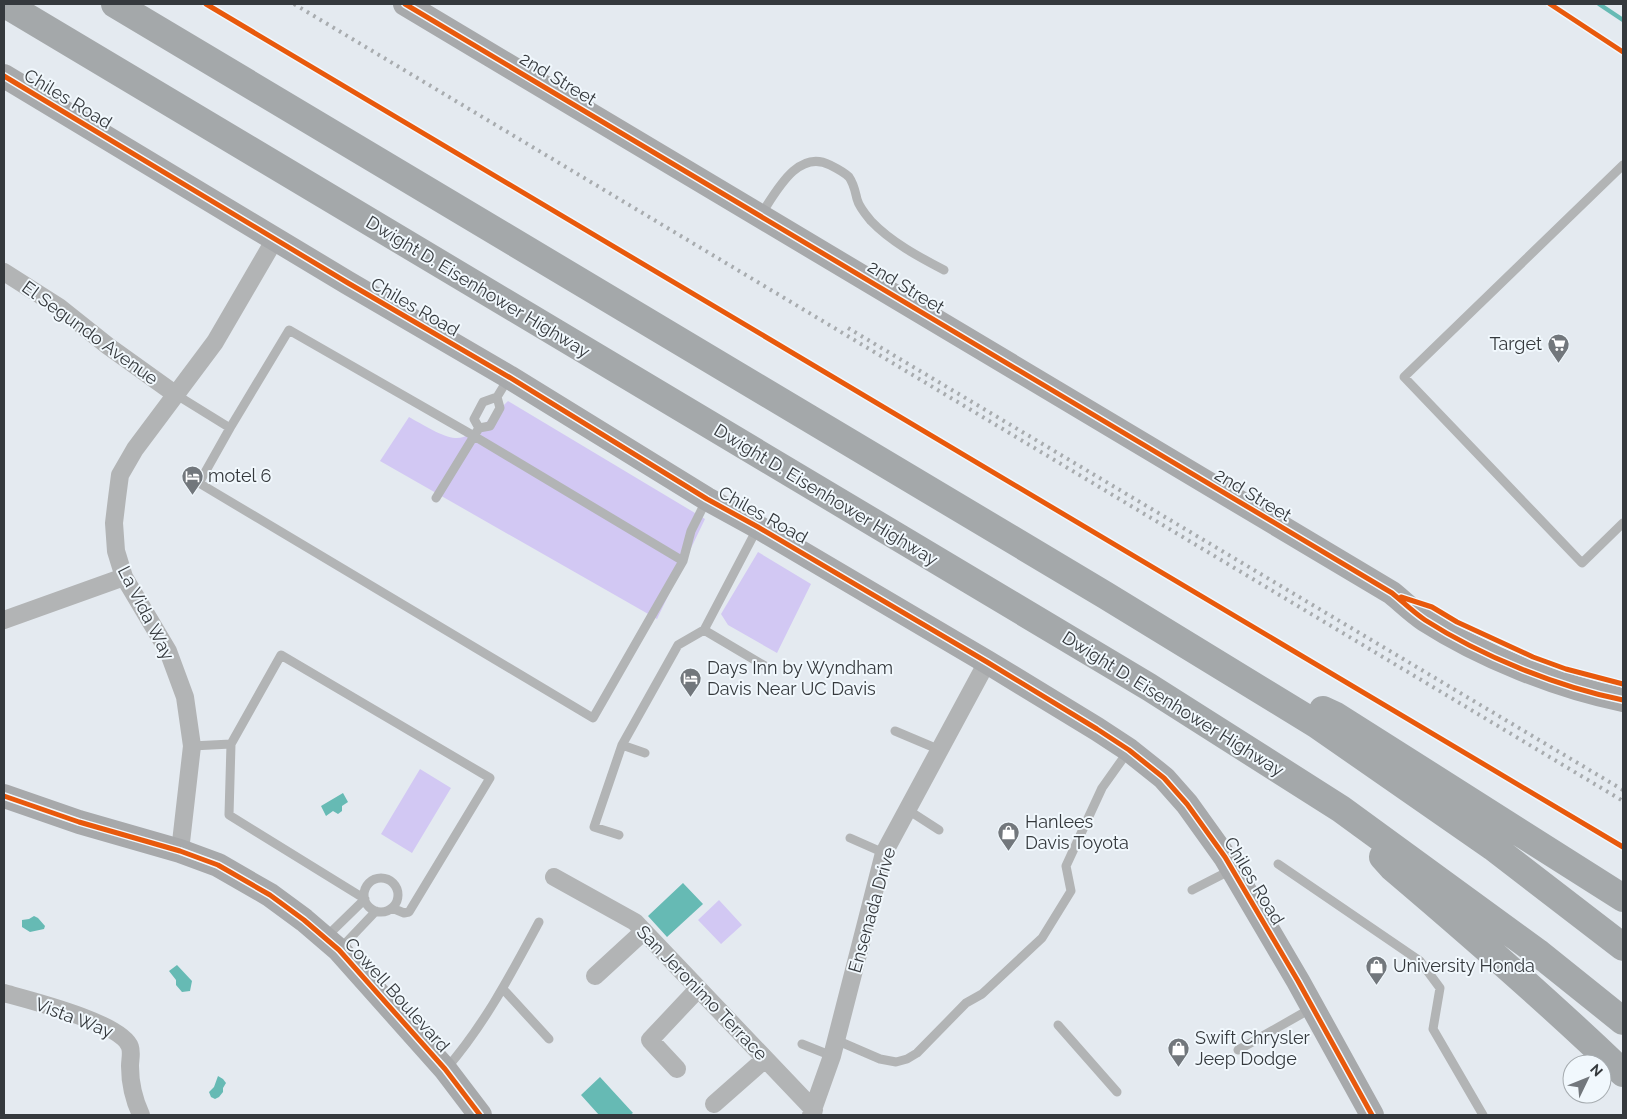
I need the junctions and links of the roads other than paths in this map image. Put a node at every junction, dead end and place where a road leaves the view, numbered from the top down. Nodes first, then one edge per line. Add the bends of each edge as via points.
1 (5, 4) edge
2 (115, 4) edge
3 (406, 4) edge
4 (4, 76) edge
5 (1623, 165) edge
6 (760, 216) junction
7 (274, 239) junction
8 (944, 270) dead end
9 (4, 272) edge
10 (503, 387) junction
11 (175, 394) junction
12 (230, 428) junction
13 (479, 428) junction
14 (474, 436) junction
15 (436, 498) dead end
16 (707, 499) junction
17 (1623, 523) edge
18 (758, 527) junction
19 (683, 561) junction
20 (124, 577) junction
21 (1392, 594) junction
22 (1105, 595) junction
23 (4, 620) edge
24 (704, 630) junction
25 (987, 662) junction
26 (765, 666) dead end
27 (1623, 684) edge
28 (1623, 700) edge
29 (895, 731) dead end
30 (232, 744) junction
31 (622, 744) junction
32 (192, 746) junction
33 (940, 750) junction
34 (1129, 750) junction
35 (645, 753) dead end
36 (4, 796) edge
37 (1341, 809) junction
38 (908, 810) junction
39 (939, 830) dead end
40 (619, 835) dead end
41 (850, 838) dead end
42 (180, 851) junction
43 (884, 854) junction
44 (1278, 864) dead end
45 (1233, 869) junction
46 (554, 877) dead end
47 (1192, 890) dead end
48 (1623, 898) edge
49 (365, 899) junction
50 (392, 908) junction
51 (376, 911) junction
52 (539, 922) dead end
53 (644, 931) junction
54 (332, 944) junction
55 (1623, 947) edge
56 (595, 976) dead end
57 (503, 989) junction
58 (698, 989) junction
59 (4, 993) edge
60 (1312, 1008) junction
61 (1623, 1021) edge
62 (1058, 1025) dead end
63 (549, 1038) dead end
64 (802, 1044) dead end
65 (834, 1048) junction
66 (1238, 1050) dead end
67 (765, 1059) junction
68 (445, 1069) junction
69 (676, 1069) dead end
70 (1623, 1073) edge
71 (1117, 1092) dead end
72 (714, 1104) dead end
73 (812, 1112) edge
74 (141, 1115) edge
75 (480, 1115) edge
76 (1372, 1115) edge
77 (1483, 1115) edge

1 - 37 highway, Dwight D. Eisenhower Highway via 1140,682
2 - 22 highway
3 - 6 street, 2nd Street
4 - 7 street, Chiles Road
5 - 17 lane via 1404,377 1582,563
6 - 8 lane via 795,169 805,163 826,163 849,177 861,208 883,232
6 - 21 street, 2nd Street
7 - 10 street, Chiles Road
7 - 11 street, La Vida Way via 215,342
9 - 11 street, El Segundo Avenue via 59,307
10 - 13 lane via 500,408 490,426
10 - 13 lane via 483,402 474,419
10 - 16 street, Chiles Road
11 - 12 lane
11 - 20 street, La Vida Way via 134,449 120,475 114,523 116,551
12 - 14 lane via 290,330
12 - 19 lane via 199,483 593,718
13 - 14 lane
14 - 15 lane
14 - 19 lane
16 - 18 street, Chiles Road
16 - 19 lane via 690,531
18 - 24 lane
18 - 25 street, Chiles Road
20 - 23 street
20 - 32 street, La Vida Way via 168,651 184,697
21 - 27 street, 2nd Street via 1432,607 1466,627 1533,657
21 - 28 street, 2nd Street via 1425,619 1479,650 1564,684
22 - 48 highway via 1215,656 1336,716
22 - 55 highway via 1316,724 1493,847
24 - 26 lane
24 - 31 lane via 678,645
25 - 33 street, Ensenada Drive
25 - 34 street, Chiles Road
29 - 33 lane
30 - 32 lane
30 - 49 lane via 229,815
30 - 50 lane via 282,654 490,778 409,912
31 - 35 lane
31 - 40 lane via 594,827
32 - 42 street, La Vida Way
33 - 38 street, Ensenada Drive
34 - 45 street, Chiles Road via 1164,778 1187,804
34 - 65 lane via 1102,788 1066,866 1070,891 1042,938 907,1059 896,1062
36 - 42 street, Cowell Boulevard via 78,822
37 - 61 highway, Dwight D. Eisenhower Highway via 1537,952
37 - 70 highway via 1392,867
38 - 39 lane
38 - 43 street, Ensenada Drive
41 - 43 lane
42 - 54 street, Cowell Boulevard via 218,865 270,895
43 - 65 street, Ensenada Drive
44 - 77 lane via 1420,961 1440,988 1433,1029
45 - 47 lane
45 - 60 street, Chiles Road
46 - 53 street, San Jeronimo Terrace via 635,922
49 - 50 lane via 365,888 372,880 389,879 396,887 398,898
49 - 51 lane
49 - 54 lane
50 - 51 lane
51 - 54 lane
52 - 57 lane
53 - 56 street
53 - 58 street, San Jeronimo Terrace
54 - 68 street, Cowell Boulevard
57 - 63 lane
57 - 68 lane via 467,1044
58 - 67 street, San Jeronimo Terrace
58 - 69 street via 650,1040
59 - 74 street, Vista Way via 78,1016 122,1036 130,1046 133,1094
60 - 66 lane
60 - 76 street, Chiles Road
62 - 71 lane
64 - 65 lane
65 - 73 street, Ensenada Drive
67 - 72 street
67 - 73 street, San Jeronimo Terrace
68 - 75 street, Cowell Boulevard

